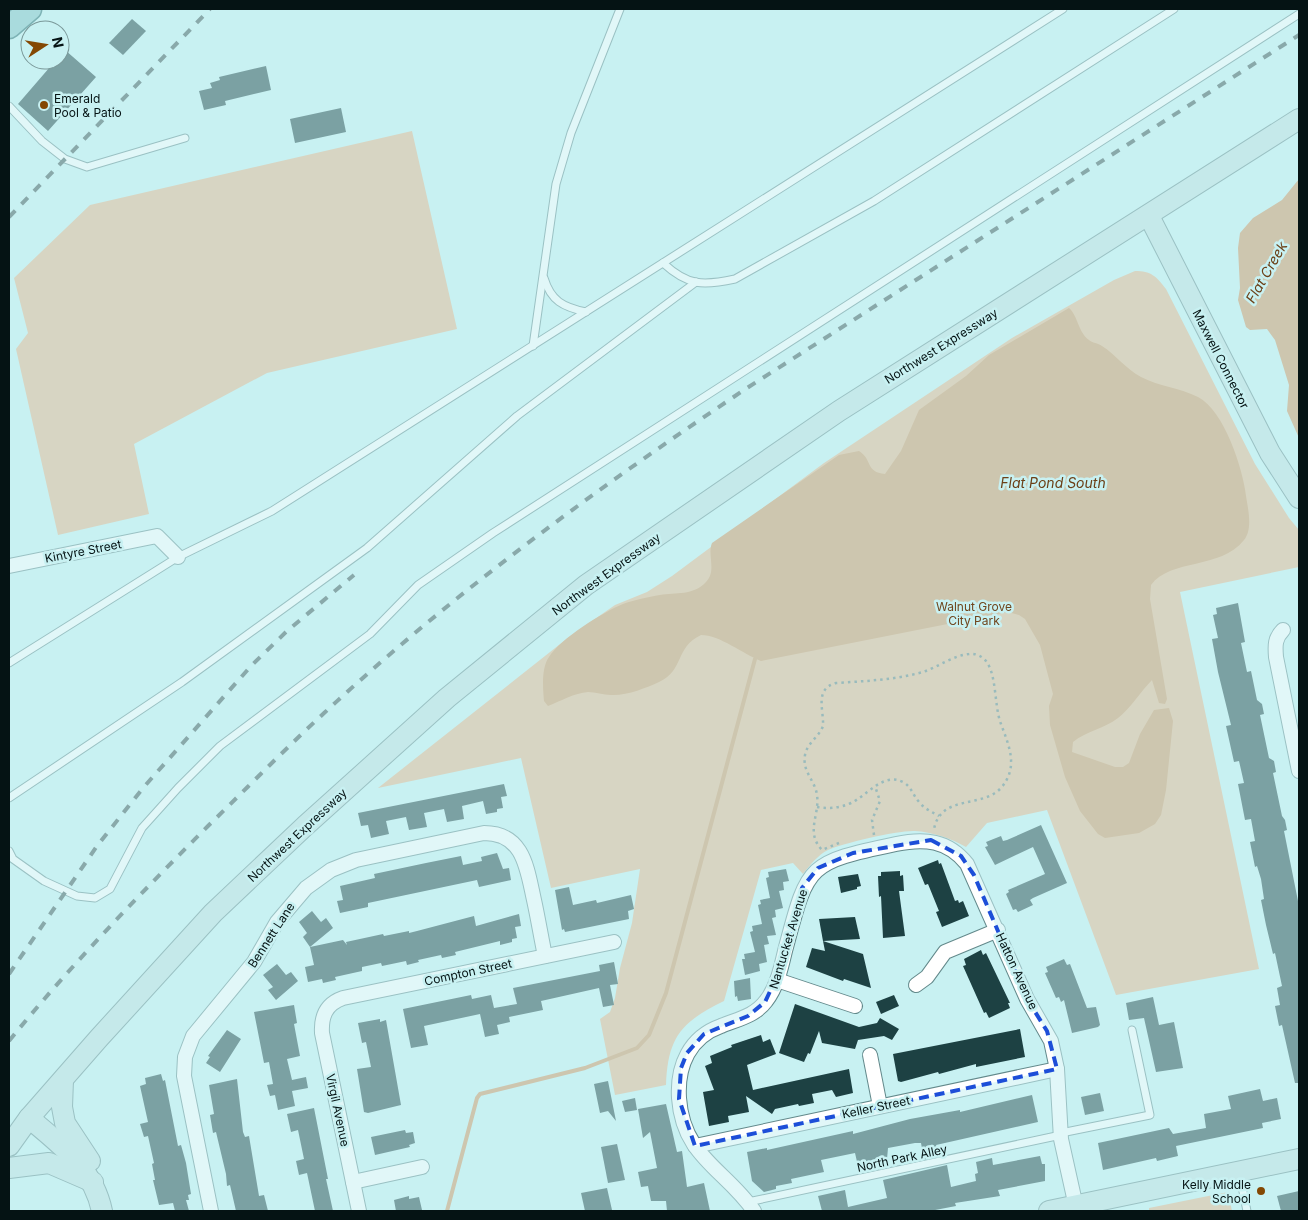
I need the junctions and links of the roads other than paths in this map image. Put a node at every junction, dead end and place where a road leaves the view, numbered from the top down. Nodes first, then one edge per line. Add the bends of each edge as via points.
1 (30, 9) edge
2 (620, 9) edge
3 (1063, 9) edge
4 (1174, 9) edge
5 (1299, 14) edge
6 (9, 27) edge
7 (9, 106) edge
8 (1299, 119) edge
9 (185, 138) dead end
10 (1149, 216) junction
11 (663, 263) junction
12 (543, 275) junction
13 (696, 282) junction
14 (586, 312) junction
15 (533, 346) junction
16 (1299, 498) edge
17 (178, 556) junction
18 (9, 566) edge
19 (1283, 630) dead end
20 (9, 663) edge
21 (1299, 771) edge
22 (9, 798) edge
23 (872, 842) joint
24 (9, 851) edge
25 (998, 930) junction
26 (614, 942) dead end
27 (546, 956) junction
28 (776, 980) junction
29 (916, 985) dead end
30 (854, 1006) dead end
31 (326, 1009) joint
32 (1132, 1030) dead end
33 (870, 1055) dead end
34 (1057, 1069) junction
35 (63, 1080) junction
36 (880, 1106) junction
37 (29, 1118) junction
38 (1061, 1134) junction
39 (9, 1146) edge
40 (695, 1146) junction
41 (1299, 1160) edge
42 (422, 1167) dead end
43 (9, 1168) edge
44 (1239, 1172) junction
45 (93, 1182) junction
46 (353, 1182) junction
47 (751, 1207) edge
48 (1076, 1208) edge
49 (102, 1211) edge
50 (211, 1211) edge
51 (359, 1211) edge
52 (1049, 1211) edge
53 (1247, 1211) edge

1 - 6 main road
2 - 12 lane via 570,133 556,184
3 - 11 lane
4 - 13 lane via 874,201 735,279 710,284
5 - 24 lane via 418,585 370,634 220,746 142,828 110,890 95,898 77,896 44,881 13,858
7 - 9 lane via 42,141 65,159 87,166
8 - 10 main road, Northwest Expressway
10 - 16 main road, Maxwell Connector via 1270,453
10 - 35 main road, Northwest Expressway via 838,411 586,585 447,698 213,913
11 - 13 lane via 678,277
11 - 14 lane
12 - 14 lane via 552,297
12 - 15 lane
13 - 22 lane via 517,416 367,548 182,682
14 - 15 lane
15 - 17 lane via 272,511
17 - 18 street, Kintyre Street via 157,536
17 - 20 lane
19 - 21 street via 1275,644 1276,657
23 - 25 street, Hatton Avenue via 932,841 952,849 967,864
23 - 28 street, Nantucket Avenue via 828,861 802,888
25 - 29 street via 945,952 927,978
25 - 34 street, Hatton Avenue via 1027,998 1047,1031
26 - 27 street, Compton Street
27 - 31 street, Compton Street via 343,998
27 - 50 street, Bennett Lane via 526,864 518,849 501,835 484,833 356,860 331,870 312,883 287,908 254,962 193,1036 185,1057 184,1076
28 - 30 street
28 - 40 street, Nantucket Avenue via 772,992 756,1011 704,1034 687,1053 681,1068 679,1099
31 - 46 street, Virgil Avenue via 321,1023 322,1033
32 - 38 lane, North Park Alley via 1150,1115
33 - 36 street
34 - 36 street, Keller Street
34 - 38 street, Hatton Avenue
35 - 37 main road, Northwest Expressway
35 - 45 main road via 65,1123 93,1165
36 - 40 street, Keller Street
37 - 39 main road, Northwest Expressway
37 - 45 main road via 77,1159
38 - 47 lane, North Park Alley
38 - 48 street, Hatton Avenue
40 - 47 street, Nantucket Avenue
41 - 44 main road
42 - 46 street
43 - 45 main road via 49,1164
44 - 48 main road
44 - 53 lane
45 - 49 main road
46 - 51 street, Virgil Avenue
48 - 52 main road

